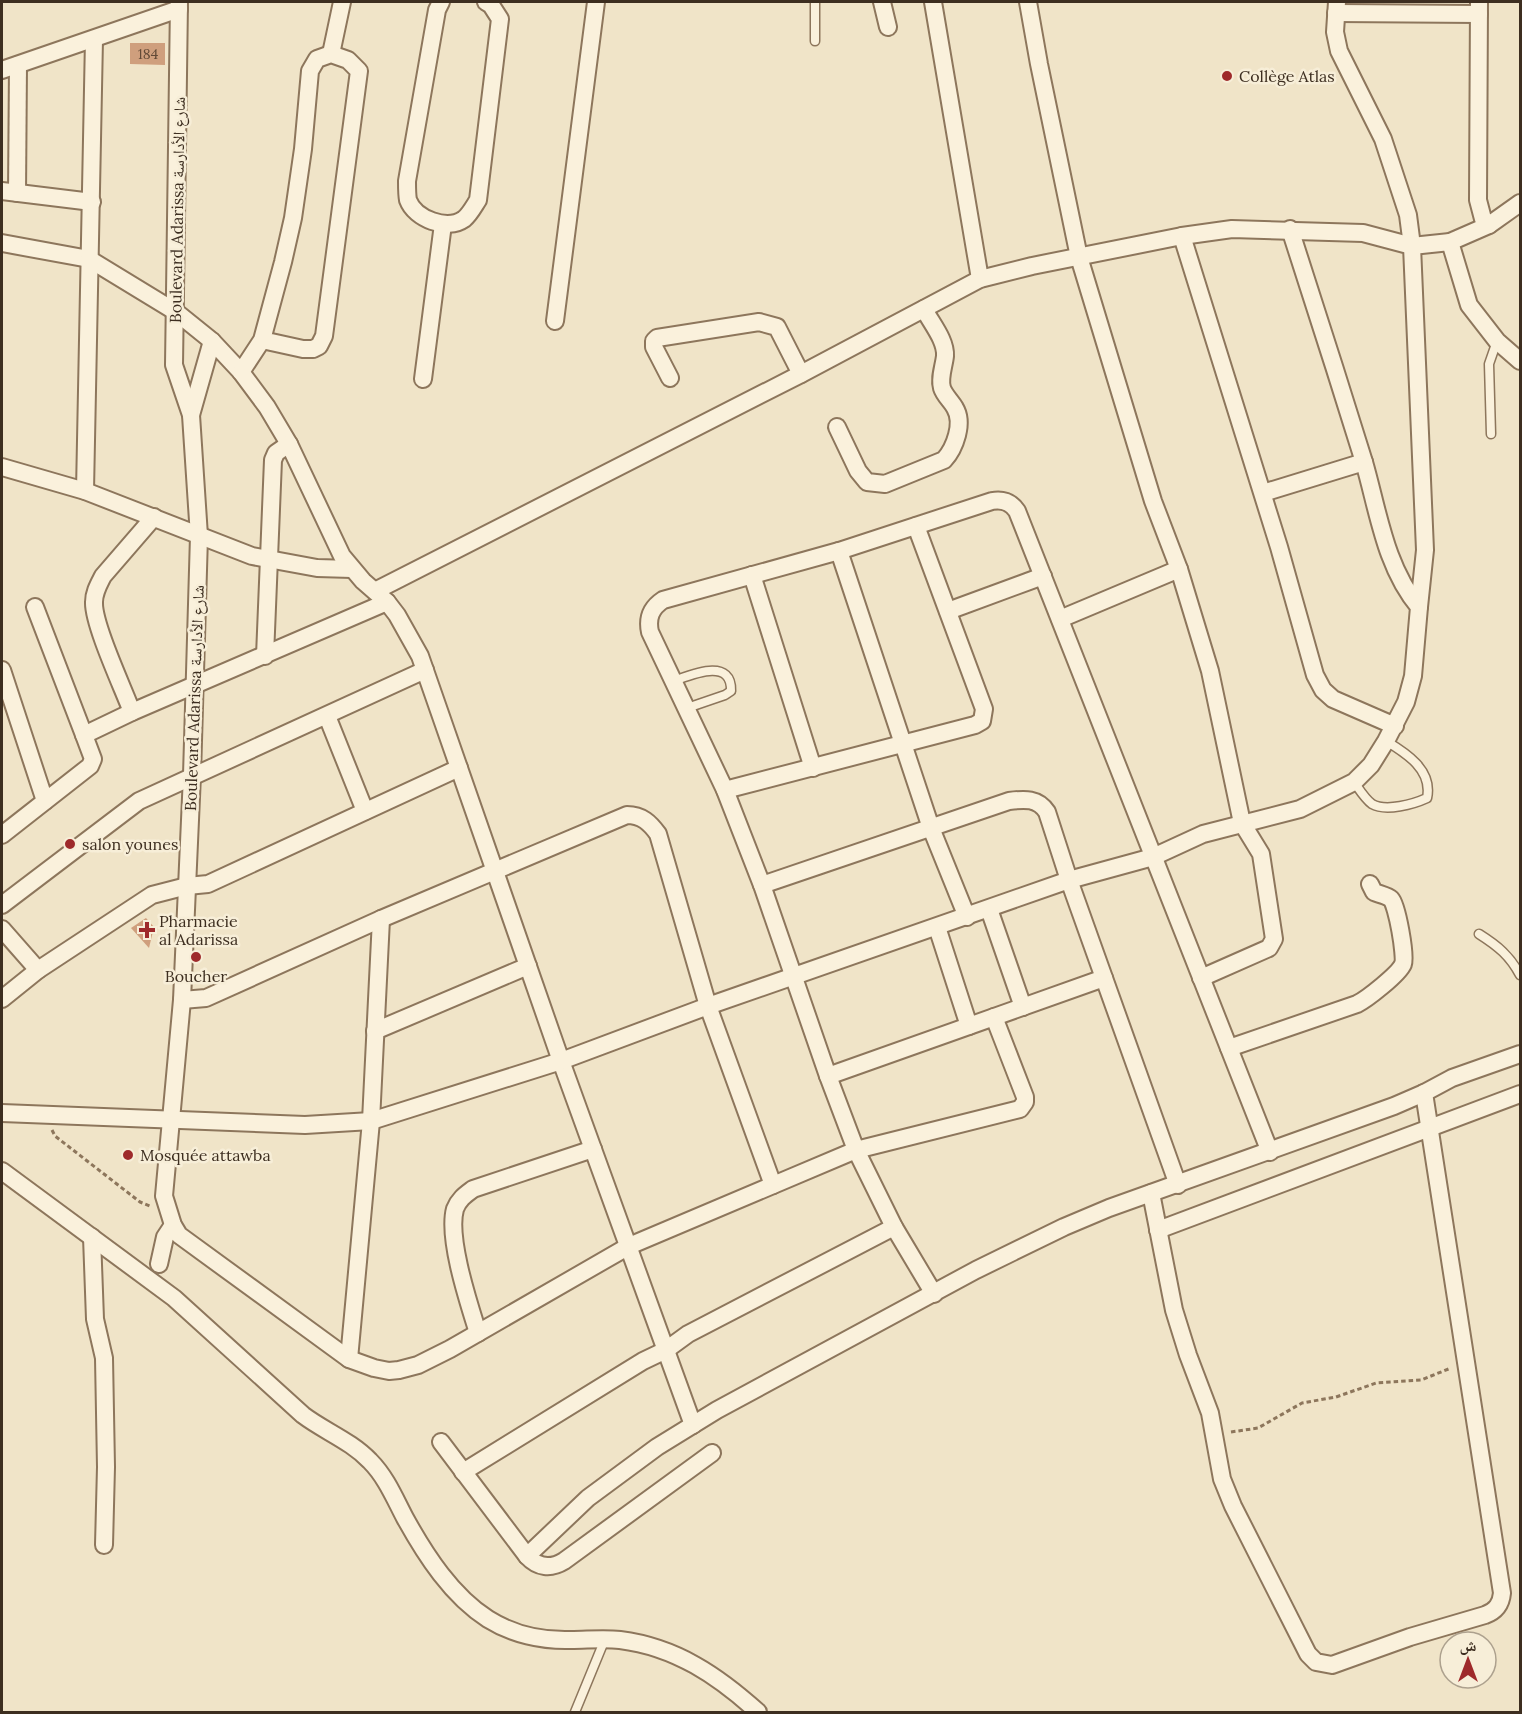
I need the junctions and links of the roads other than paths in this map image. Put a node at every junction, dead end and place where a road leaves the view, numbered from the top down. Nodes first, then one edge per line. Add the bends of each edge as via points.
1 (342, 2) edge
2 (441, 2) edge
3 (486, 2) edge
4 (596, 2) edge
5 (815, 2) edge
6 (882, 2) edge
7 (933, 2) edge
8 (1028, 2) edge
9 (179, 5) edge
10 (1337, 7) edge
11 (1479, 8) edge
12 (888, 27) dead end
13 (94, 39) junction
14 (815, 41) dead end
15 (331, 54) junction
16 (7, 65) edge
17 (9, 192) edge
18 (92, 202) junction
19 (1521, 203) edge
20 (443, 224) junction
21 (1489, 225) junction
22 (1290, 229) junction
23 (1182, 236) junction
24 (1450, 242) junction
25 (2, 243) edge
26 (1412, 246) junction
27 (1079, 257) junction
28 (89, 259) junction
29 (980, 279) junction
30 (924, 309) junction
31 (176, 312) junction
32 (555, 321) dead end
33 (262, 340) junction
34 (212, 341) junction
35 (1497, 341) junction
36 (1521, 360) edge
37 (242, 372) junction
38 (801, 374) junction
39 (670, 378) dead end
40 (423, 379) dead end
41 (191, 415) junction
42 (837, 427) dead end
43 (1491, 434) dead end
44 (289, 444) junction
45 (1364, 462) junction
46 (2, 467) edge
47 (85, 491) junction
48 (1263, 493) junction
49 (154, 517) junction
50 (916, 526) junction
51 (199, 536) junction
52 (839, 551) junction
53 (269, 560) junction
54 (352, 569) junction
55 (1179, 569) junction
56 (752, 575) junction
57 (1043, 576) junction
58 (381, 597) junction
59 (35, 607) dead end
60 (1419, 607) junction
61 (948, 611) junction
62 (1060, 619) junction
63 (266, 656) junction
64 (2, 670) edge
65 (425, 670) junction
66 (674, 681) junction
67 (194, 687) junction
68 (687, 708) junction
69 (132, 712) junction
70 (327, 716) junction
71 (1395, 726) junction
72 (84, 735) junction
73 (1386, 741) junction
74 (903, 745) junction
75 (459, 768) junction
76 (813, 768) junction
77 (192, 775) junction
78 (1354, 782) junction
79 (725, 790) junction
80 (45, 801) junction
81 (365, 811) junction
82 (1242, 823) junction
83 (932, 828) junction
84 (2, 835) edge
85 (1153, 857) junction
86 (495, 870) junction
87 (1069, 880) junction
88 (1370, 884) dead end
89 (762, 885) junction
90 (187, 886) junction
91 (2, 905) edge
92 (989, 909) junction
93 (967, 917) junction
94 (381, 919) junction
95 (937, 927) junction
96 (2, 929) edge
97 (1479, 934) dead end
98 (528, 966) junction
99 (38, 970) junction
100 (1521, 975) edge
101 (794, 978) junction
102 (1104, 978) junction
103 (1201, 978) junction
104 (2, 999) edge
105 (182, 1000) junction
106 (708, 1006) junction
107 (1023, 1007) junction
108 (994, 1017) junction
109 (969, 1026) junction
110 (375, 1031) junction
111 (1228, 1048) junction
112 (1521, 1054) edge
113 (561, 1060) junction
114 (828, 1076) junction
115 (1424, 1093) junction
116 (1521, 1094) edge
117 (2, 1113) edge
118 (171, 1119) junction
119 (371, 1121) junction
120 (1430, 1127) junction
121 (593, 1149) junction
122 (856, 1150) junction
123 (1270, 1152) junction
124 (2, 1171) edge
125 (773, 1185) junction
126 (1178, 1185) junction
127 (1151, 1193) junction
128 (170, 1219) junction
129 (894, 1227) junction
130 (1158, 1230) junction
131 (92, 1237) junction
132 (629, 1246) junction
133 (159, 1264) dead end
134 (934, 1294) junction
135 (478, 1333) junction
136 (666, 1350) junction
137 (349, 1359) junction
138 (693, 1425) junction
139 (441, 1442) dead end
140 (712, 1453) dead end
141 (463, 1472) junction
142 (104, 1545) dead end
143 (527, 1556) junction
144 (604, 1639) junction
145 (575, 1713) edge
146 (758, 1713) edge

1 - 15 street
2 - 20 street via 436,10 407,181 408,199 415,210
3 - 20 street via 500,19 478,200 463,219
4 - 32 street
5 - 14 lane
6 - 12 street
7 - 29 street
8 - 27 street
9 - 13 street
9 - 31 street, Boulevard Adarissa شارع الأدارسة
10 - 11 street
10 - 26 street via 1338,51 1383,139 1408,215
11 - 21 street via 1478,200 1482,219
13 - 16 street
13 - 18 street
15 - 33 street via 317,59 310,71 293,218
15 - 33 street via 348,60 359,71 324,336 314,349
16 - 17 street
17 - 18 street
18 - 28 street
19 - 21 street
20 - 40 street
21 - 24 street
22 - 23 street via 1232,229
22 - 26 street via 1364,233
22 - 45 street
23 - 27 street
23 - 48 street
24 - 26 street
24 - 35 street via 1469,305
25 - 28 street
26 - 60 street via 1425,550
27 - 29 street
27 - 55 street via 1153,501
28 - 31 street
28 - 47 street
29 - 30 street
30 - 38 street
30 - 42 street via 945,353 942,389 957,410 958,428 951,453 945,460 885,484 867,482
31 - 34 street
31 - 41 street, Boulevard Adarissa شارع الأدارسة via 174,365
33 - 37 street
34 - 37 street
34 - 41 street, Boulevard Adarissa شارع الأدارسة
35 - 36 street
35 - 43 lane via 1489,364
37 - 44 street
38 - 39 street via 777,327 759,322 657,338 654,347
38 - 58 street
41 - 51 street, Boulevard Adarissa شارع الأدارسة
44 - 53 street via 273,460
44 - 54 street via 335,542
45 - 48 street
45 - 60 street via 1386,543 1404,585
46 - 47 street
47 - 49 street
48 - 71 street via 1315,675 1323,690 1333,699
49 - 51 street
49 - 69 street via 103,576 93,604
50 - 52 street
50 - 57 street via 992,501 1004,501 1017,512
50 - 61 street
51 - 53 street
51 - 67 street, Boulevard Adarissa شارع الأدارسة
52 - 56 street
52 - 74 street
53 - 54 street
53 - 63 street
54 - 58 street
55 - 62 street
55 - 82 street via 1210,671
56 - 66 street via 663,600 652,610 650,632
56 - 76 street
57 - 61 street
57 - 62 street
58 - 63 street
58 - 65 street via 413,641
59 - 72 street
60 - 71 street via 1413,676
61 - 74 street via 984,709 983,717 975,725
62 - 85 street
63 - 67 street
64 - 80 street
65 - 70 street
65 - 75 street
66 - 68 street
66 - 68 lane via 713,670 720,671 731,685 731,691 725,695
67 - 69 street
67 - 77 street, Boulevard Adarissa شارع الأدارسة
68 - 79 street
69 - 72 street
70 - 77 street
70 - 81 street
71 - 73 street
72 - 80 street via 93,759 90,766
73 - 78 street
73 - 78 lane via 1419,765 1429,790 1427,798 1388,807 1374,805
74 - 76 street
74 - 83 street
75 - 81 street
75 - 86 street
76 - 79 street
77 - 90 street, Boulevard Adarissa شارع الأدارسة
77 - 91 street via 140,801
78 - 82 street via 1300,809
79 - 89 street
80 - 84 street
81 - 90 street via 208,884
82 - 85 street via 1203,834
82 - 103 street via 1261,854 1274,939 1269,948
83 - 87 street via 1010,801 1036,802 1047,812
83 - 89 street
83 - 93 street
85 - 87 street
85 - 103 street
86 - 94 street
86 - 98 street
86 - 106 street via 627,815 642,818 658,834
87 - 92 street
87 - 102 street
88 - 111 street via 1374,892 1390,898 1395,905 1403,964 1368,999
89 - 101 street
90 - 99 street via 152,895
90 - 105 street, Boulevard Adarissa شارع الأدارسة
92 - 93 street
92 - 107 street
93 - 95 street
94 - 105 street via 206,998
94 - 110 street
95 - 101 street
95 - 109 street
96 - 99 street
97 - 100 lane via 1502,948
98 - 110 street
98 - 113 street
99 - 104 street
101 - 106 street
101 - 114 street
102 - 107 street
102 - 126 street
103 - 111 street
105 - 118 street, Boulevard Adarissa شارع الأدارسة
106 - 113 street
106 - 125 street
107 - 108 street
108 - 109 street
108 - 122 street via 1025,1097 1020,1110
109 - 114 street
110 - 119 street
111 - 123 street
112 - 115 street via 1452,1078
113 - 119 street
113 - 121 street
114 - 122 street
115 - 120 street
115 - 123 street
116 - 120 street
117 - 118 street
118 - 119 street via 305,1125
118 - 128 street, Boulevard Adarissa شارع الأدارسة via 164,1196
119 - 137 street
120 - 130 street
120 - 130 street via 1502,1593 1496,1610 1485,1616 1332,1665 1316,1662 1308,1654 1227,1492 1204,1395 1180,1333
121 - 132 street
121 - 135 street via 473,1189 461,1197 455,1211 454,1232 461,1276
122 - 125 street
122 - 129 street
123 - 126 street
124 - 131 street
125 - 132 street
126 - 127 street
127 - 130 street
127 - 134 street via 1037,1239
128 - 133 street
128 - 137 street via 179,1235
129 - 134 street
129 - 136 street via 688,1334
131 - 142 street via 95,1319 104,1358
131 - 144 street via 174,1298 303,1415 370,1460 441,1573 476,1610 505,1628 537,1638
132 - 135 street
132 - 136 street
134 - 138 street
135 - 137 street via 410,1368 389,1371
136 - 138 street
136 - 141 street
138 - 143 street via 588,1498
139 - 141 street
140 - 143 street via 558,1564 544,1566
141 - 143 street
144 - 145 lane
144 - 146 street via 644,1644 687,1659 726,1684

